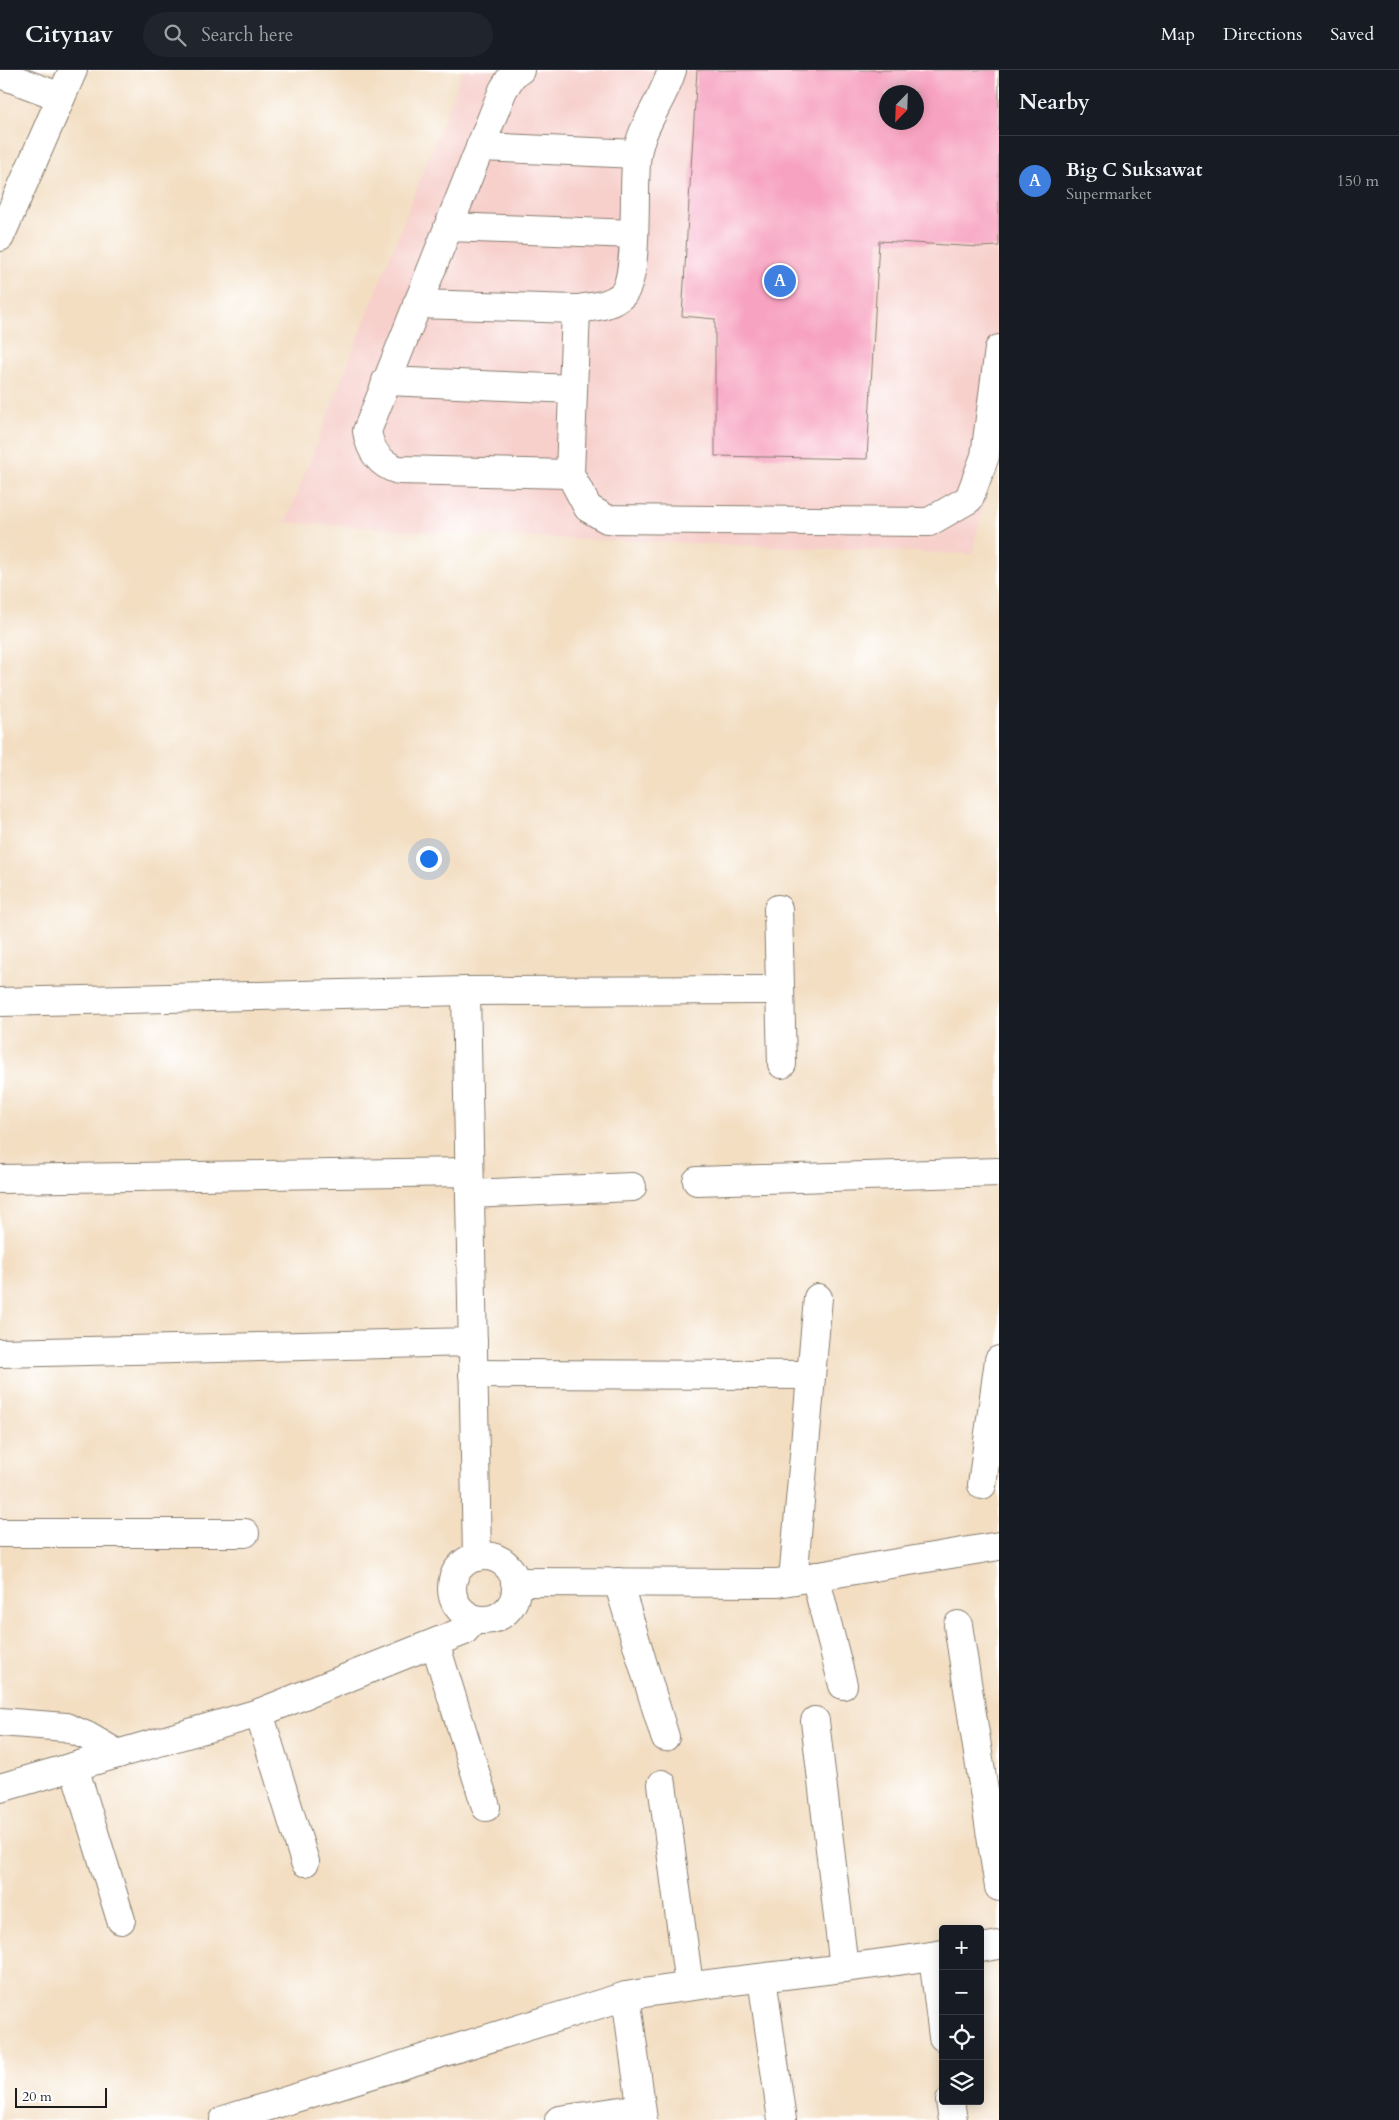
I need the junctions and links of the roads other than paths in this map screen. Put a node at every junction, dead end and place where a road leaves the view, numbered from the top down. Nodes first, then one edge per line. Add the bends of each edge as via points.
1 (73, 70) edge
2 (520, 70) edge
3 (672, 70) edge
4 (0, 74) edge
5 (61, 97) junction
6 (480, 147) junction
7 (637, 154) junction
8 (448, 227) junction
9 (634, 234) junction
10 (0, 237) edge
11 (418, 304) junction
12 (576, 310) junction
13 (999, 350) edge
14 (386, 381) junction
15 (573, 389) junction
16 (570, 474) junction
17 (778, 909) dead end
18 (780, 990) junction
19 (466, 991) junction
20 (0, 1002) edge
21 (782, 1064) dead end
22 (999, 1172) edge
23 (0, 1180) edge
24 (697, 1181) dead end
25 (470, 1183) junction
26 (632, 1188) dead end
27 (818, 1298) dead end
28 (473, 1342) junction
29 (0, 1353) edge
30 (999, 1365) edge
31 (474, 1374) junction
32 (811, 1375) junction
33 (982, 1485) dead end
34 (0, 1533) edge
35 (245, 1533) dead end
36 (999, 1546) edge
37 (477, 1557) junction
38 (804, 1578) junction
39 (515, 1582) junction
40 (618, 1582) junction
41 (474, 1619) junction
42 (958, 1625) dead end
43 (436, 1642) junction
44 (843, 1685) dead end
45 (259, 1713) junction
46 (815, 1721) dead end
47 (0, 1722) edge
48 (666, 1737) dead end
49 (118, 1754) junction
50 (74, 1767) junction
51 (662, 1784) dead end
52 (0, 1788) edge
53 (486, 1807) dead end
54 (305, 1862) dead end
55 (999, 1887) edge
56 (121, 1920) dead end
57 (999, 1945) edge
58 (984, 1947) edge
59 (938, 1955) edge
60 (844, 1968) junction
61 (762, 1978) junction
62 (689, 1986) junction
63 (626, 1996) junction
64 (942, 2015) edge
65 (951, 2105) edge
66 (642, 2114) edge
67 (224, 2120) edge
68 (559, 2120) edge
69 (782, 2120) edge
70 (953, 2120) edge

1 - 5 street
2 - 6 street via 513,74 503,90
3 - 7 street via 667,89 644,129
4 - 5 street
5 - 10 street
6 - 7 street
6 - 8 street
7 - 9 street
8 - 9 street
8 - 11 street
9 - 12 street via 630,276 623,294 608,303
11 - 12 street
11 - 14 street
12 - 15 street
13 - 16 street via 985,456 970,499 929,522 607,519 588,508
14 - 15 street
14 - 16 street via 367,430 370,445 379,460 391,468
15 - 16 street
17 - 18 street
18 - 19 street
18 - 21 street
19 - 20 street
19 - 25 street
22 - 24 street
23 - 25 street
25 - 26 street
25 - 28 street
27 - 32 street
28 - 29 street
28 - 31 street
30 - 33 street
31 - 32 street
31 - 37 street
32 - 38 street
34 - 35 street
36 - 38 street
37 - 39 street via 487,1556 505,1565
37 - 41 street via 460,1567 452,1585 457,1606
38 - 40 street via 777,1583
38 - 44 street
39 - 40 street
39 - 41 street via 514,1598 506,1612 496,1618
40 - 48 street
41 - 43 street via 464,1631
42 - 55 street
43 - 45 street
43 - 53 street
45 - 49 street
45 - 54 street
46 - 60 street
47 - 49 street via 66,1727
49 - 50 street
50 - 52 street
50 - 56 street
51 - 62 street
57 - 58 street
59 - 60 street
59 - 64 street
60 - 61 street
61 - 62 street
61 - 69 street
62 - 63 street
63 - 66 street
63 - 67 street
65 - 70 street
66 - 68 street

